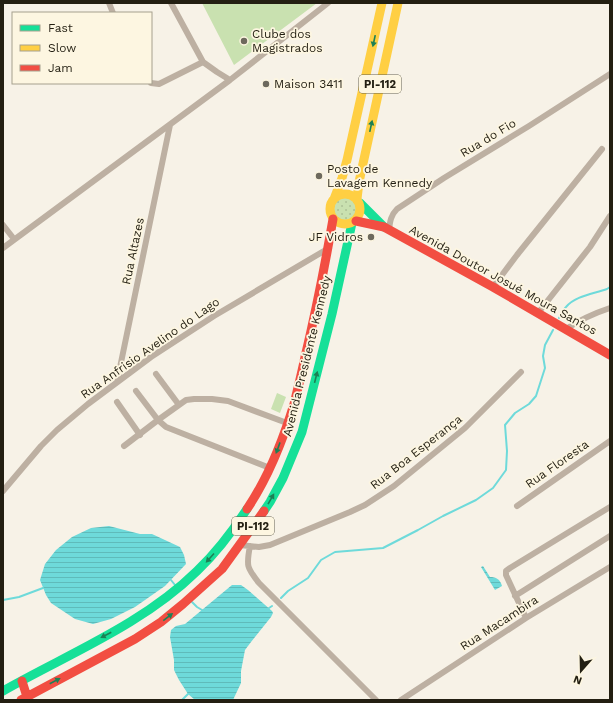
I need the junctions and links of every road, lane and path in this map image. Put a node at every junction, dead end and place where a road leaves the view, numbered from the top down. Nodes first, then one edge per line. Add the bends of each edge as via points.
1 (171, 3) edge
2 (328, 3) edge
3 (382, 3) edge
4 (398, 3) edge
5 (203, 62) junction
6 (610, 74) edge
7 (230, 80) junction
8 (152, 83) edge
9 (170, 125) junction
10 (602, 149) dead end
11 (334, 199) junction
12 (358, 201) junction
13 (610, 216) edge
14 (333, 219) junction
15 (354, 222) junction
16 (3, 225) edge
17 (387, 228) junction
18 (14, 239) junction
19 (3, 248) edge
20 (329, 248) junction
21 (493, 287) junction
22 (610, 308) edge
23 (538, 313) junction
24 (566, 329) junction
25 (610, 355) edge
26 (522, 372) dead end
27 (156, 374) dead end
28 (117, 382) junction
29 (136, 391) dead end
30 (117, 402) dead end
31 (179, 405) junction
32 (158, 420) junction
33 (287, 424) junction
34 (140, 435) junction
35 (610, 441) edge
36 (124, 446) dead end
37 (270, 468) junction
38 (3, 491) edge
39 (518, 506) dead end
40 (610, 506) edge
41 (610, 536) edge
42 (240, 545) junction
43 (250, 546) junction
44 (610, 567) edge
45 (515, 596) junction
46 (526, 618) junction
47 (22, 681) junction
48 (3, 691) edge
49 (25, 699) edge
50 (376, 700) edge
51 (401, 700) edge

1 - 5 street
2 - 7 street
3 -> 11 main road, Avenida Presidente Kennedy / PI-112 via 347,160
12 -> 4 main road, Avenida Presidente Kennedy / PI-112 via 362,170
5 - 7 street
5 - 8 street via 159,84
6 - 17 street, Rua do Fio via 397,209
7 - 9 street
9 - 18 street
9 - 28 street, Rua Altazes
10 - 21 street
11 - 12 main road via 347,194
11 - 14 main road, Avenida Presidente Kennedy / PI-112 via 330,208
12 - 15 main road, Avenida Presidente Kennedy / PI-112 via 361,212
12 - 17 main road
13 - 23 street
14 - 15 main road via 347,225
14 - 20 main road, Avenida Presidente Kennedy / PI-112
15 - 17 main road
42 -> 15 main road, Avenida Presidente Kennedy / PI-112 via 270,502 300,437
16 - 18 street
17 - 21 main road, Avenida Doutor Josué Moura Santos
18 - 19 street
20 - 28 street, Rua Anfrisio Avelino do Lago via 214,316
20 - 33 main road, Avenida Presidente Kennedy / PI-112 via 305,360
21 - 23 main road, Avenida Doutor Josué Moura Santos
22 - 24 street via 579,320
23 - 24 main road, Avenida Doutor Josué Moura Santos
24 - 25 main road, Avenida Doutor Josué Moura Santos
26 - 43 street, Rua Boa Esperança via 465,428 377,498 270,545
27 - 31 street
28 - 38 street, Rua Anfrisio Avelino do Lago via 57,430
29 - 32 street
30 - 34 street
31 - 32 street
31 - 33 street via 186,400 194,399 228,401
32 - 34 street
32 - 37 street via 170,429
33 -> 37 main road, Avenida Presidente Kennedy / PI-112
34 - 36 street
35 - 39 street, Rua Floresta
37 -> 47 main road, Avenida Presidente Kennedy / PI-112 via 236,526 210,558 176,590 122,627
40 - 45 street via 508,570 506,575
41 - 45 street
42 - 43 street, Rua Boa Esperança
49 -> 42 main road, Avenida Presidente Kennedy / PI-112 via 161,622 222,569
43 - 50 street via 247,565 259,584
44 - 46 street, Rua Macambira
45 - 46 street
46 - 51 street, Rua Macambira
47 - 48 main road, Avenida Presidente Kennedy / PI-112
47 - 49 main road

